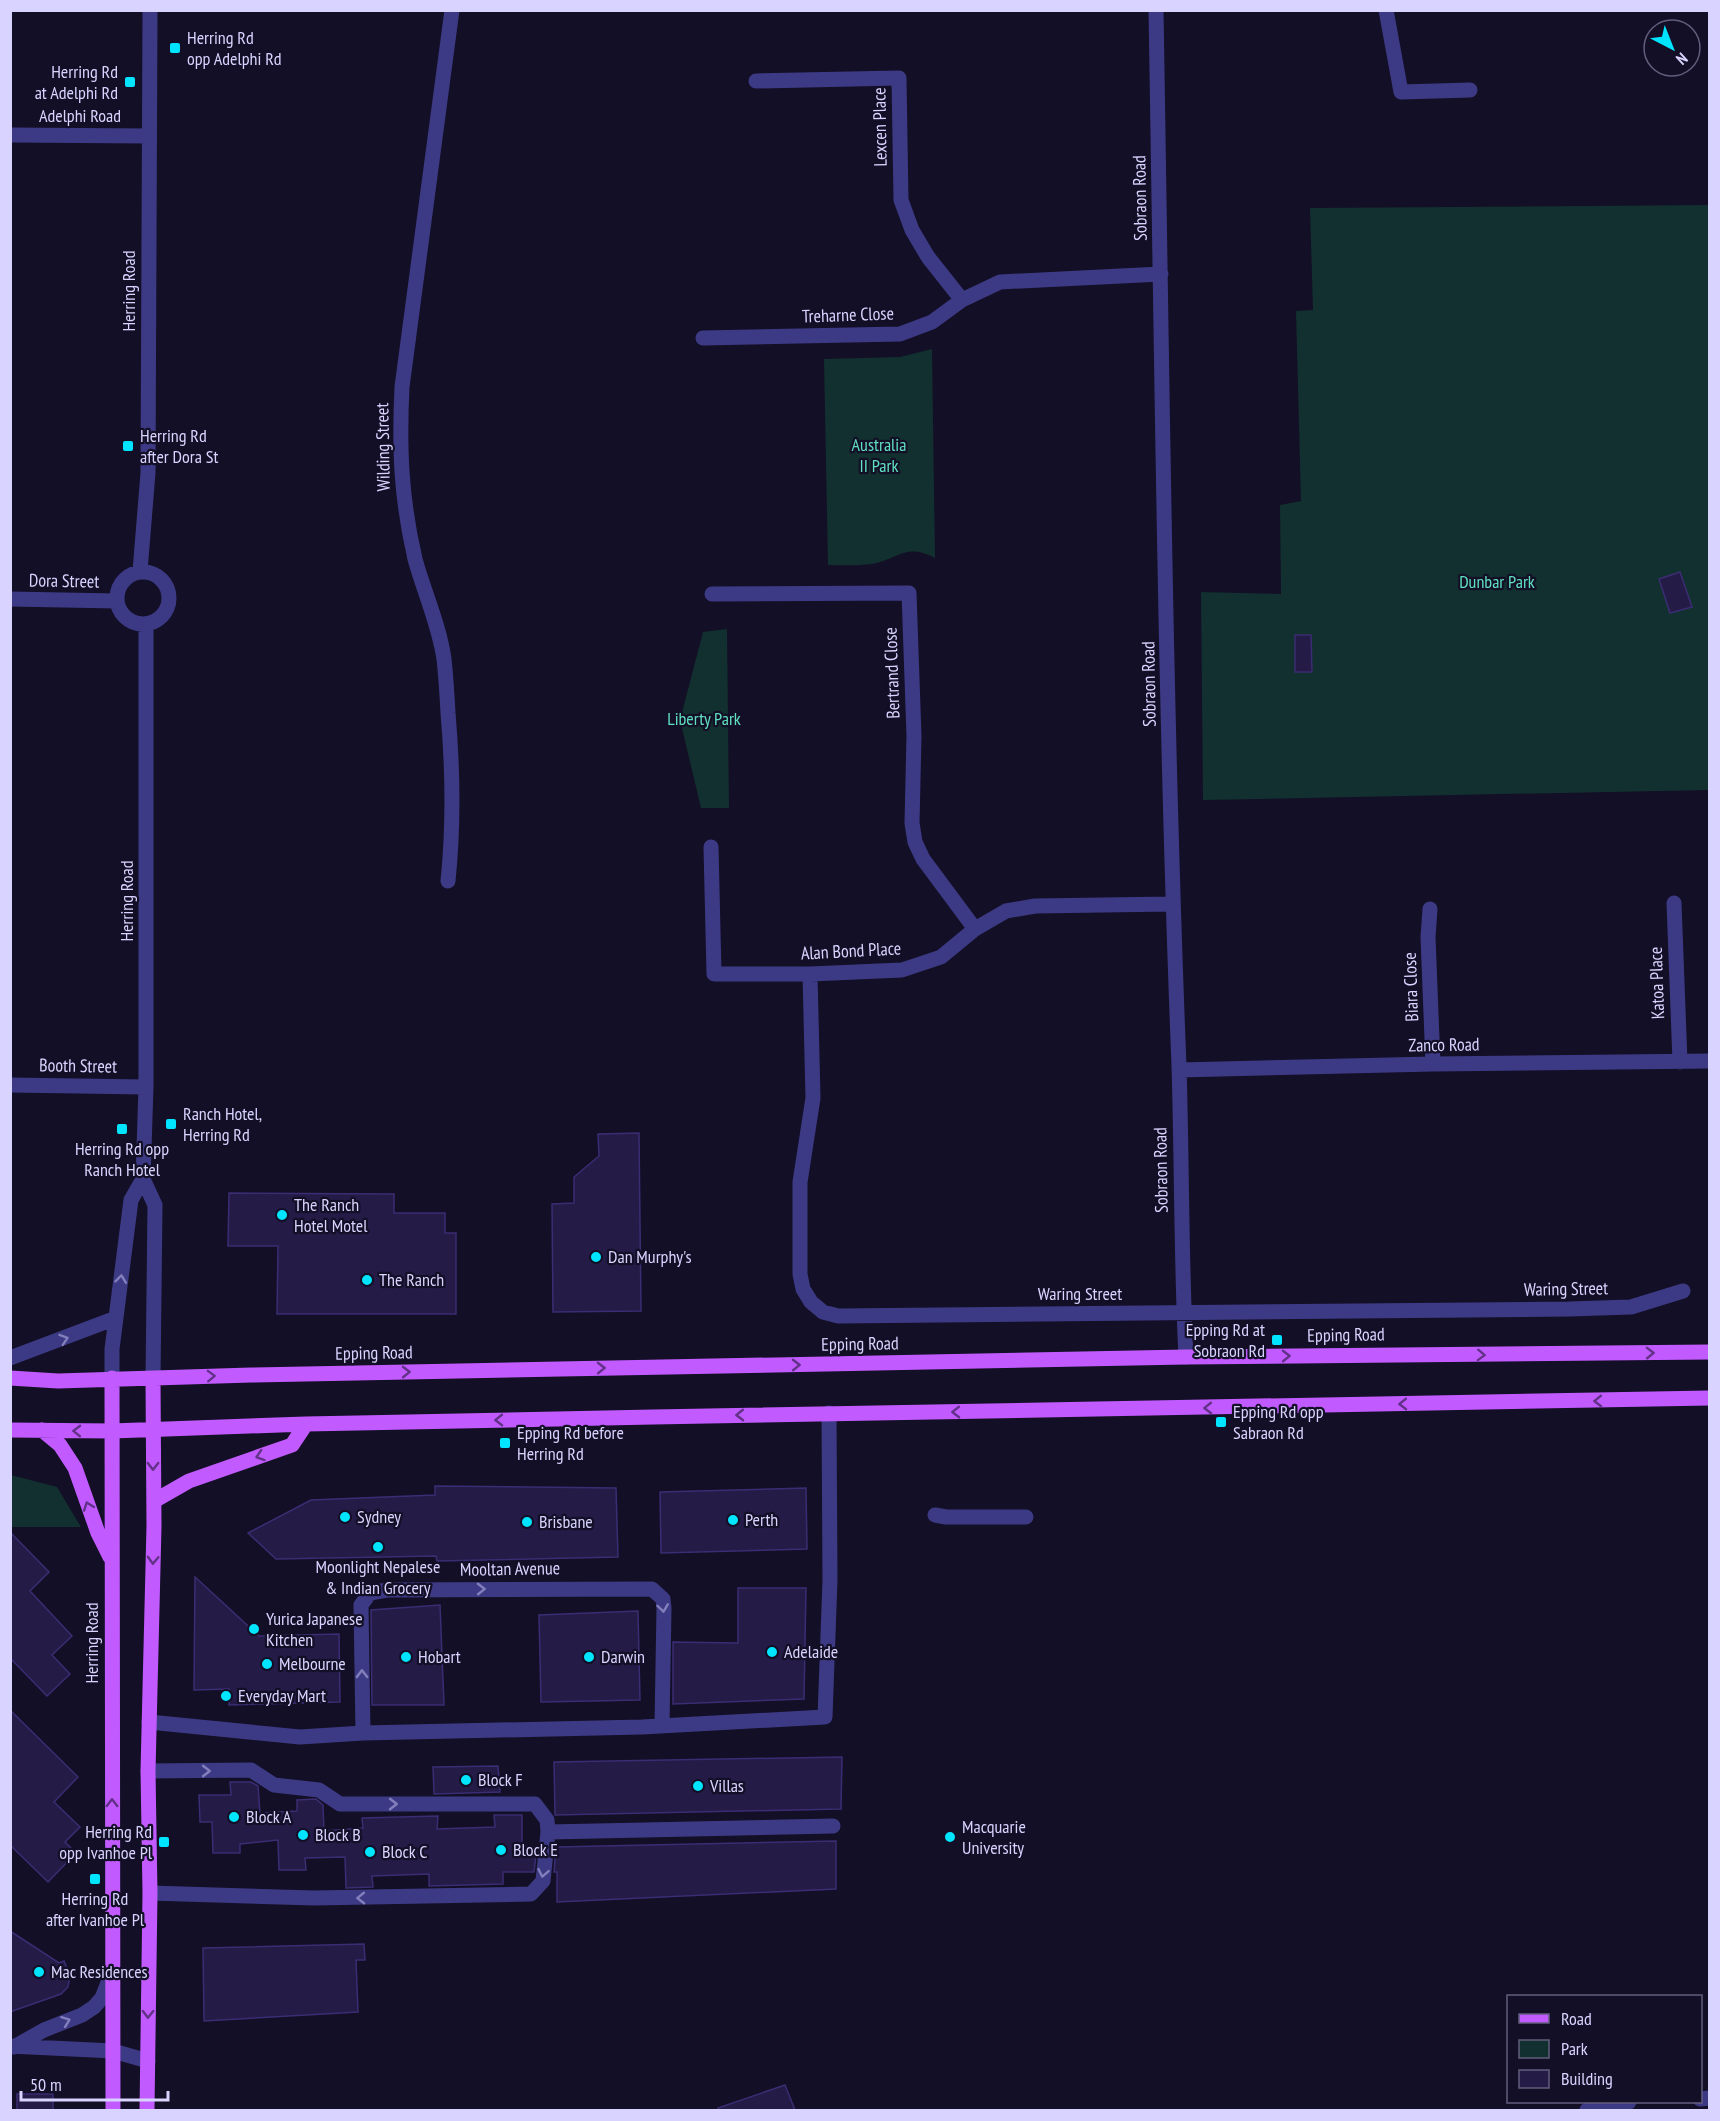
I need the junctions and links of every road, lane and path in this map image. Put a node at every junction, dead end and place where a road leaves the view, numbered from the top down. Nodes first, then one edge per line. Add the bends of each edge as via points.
1 (150, 10) edge
2 (452, 10) edge
3 (1156, 10) edge
4 (1386, 10) edge
5 (756, 81) dead end
6 (1470, 90) dead end
7 (10, 135) edge
8 (149, 136) junction
9 (1161, 274) junction
10 (962, 300) junction
11 (703, 338) dead end
12 (140, 572) junction
13 (712, 594) dead end
14 (10, 599) edge
15 (117, 601) junction
16 (146, 624) junction
17 (711, 847) dead end
18 (448, 881) dead end
19 (1674, 903) dead end
20 (1172, 904) junction
21 (1430, 909) dead end
22 (975, 929) junction
23 (810, 974) junction
24 (1710, 1061) edge
25 (1680, 1062) junction
26 (1434, 1064) junction
27 (1179, 1071) junction
28 (10, 1084) edge
29 (146, 1087) junction
30 (143, 1179) junction
31 (1683, 1291) dead end
32 (1185, 1313) junction
33 (116, 1318) junction
34 (1710, 1352) edge
35 (1186, 1357) junction
36 (10, 1358) edge
37 (10, 1378) edge
38 (112, 1378) junction
39 (153, 1379) junction
40 (1710, 1398) edge
41 (829, 1413) junction
42 (306, 1424) junction
43 (10, 1430) edge
44 (42, 1430) junction
45 (154, 1430) junction
46 (112, 1431) junction
47 (154, 1501) junction
48 (935, 1515) dead end
49 (1026, 1516) dead end
50 (111, 1559) junction
51 (149, 1722) junction
52 (662, 1725) junction
53 (363, 1733) junction
54 (148, 1771) junction
55 (833, 1826) dead end
56 (548, 1832) junction
57 (150, 1893) junction
58 (114, 1967) junction
59 (12, 2047) edge
60 (113, 2051) junction
61 (147, 2061) junction
62 (1620, 2103) edge
63 (113, 2110) edge
64 (147, 2110) edge
65 (1587, 2110) edge

1 - 8 street, Herring Road
2 - 18 street, Wilding Street via 402,387 399,447 403,499 416,560 444,658 453,766
3 - 9 street, Sobraon Road
4 - 6 street via 1401,92
5 - 10 street, Lexcen Place via 899,78 901,200 928,257
7 - 8 street, Adelphi Road
8 - 12 street, Herring Road via 148,473
9 - 10 street, Treharne Close via 1000,282
9 - 20 street, Sobraon Road
10 - 11 street, Treharne Close via 932,322 900,334
12 - 15 street via 120,585
12 - 16 street via 158,576 168,590 167,608 155,621
13 - 22 street, Bertrand Close via 909,593 915,842 923,859
14 - 15 street, Dora Street
15 - 16 street via 124,616
16 - 29 street, Herring Road
17 - 23 street, Alan Bond Place via 714,974
19 - 25 street, Katoa Place
20 - 22 street, Alan Bond Place via 1035,906 1006,911
20 - 27 street, Sobraon Road
21 - 26 street, Biara Close
22 - 23 street, Alan Bond Place via 941,957 902,970
23 - 32 street, Waring Street via 813,1098 800,1182 800,1274 803,1289 823,1312 838,1316
24 - 25 street, Zanco Road
25 - 26 street, Zanco Road
26 - 27 street, Zanco Road
27 - 32 street, Sobraon Road
28 - 29 street, Booth Street
29 - 30 street, Herring Road
33 -> 30 street, Herring Road via 131,1200
30 - 39 street, Herring Road via 154,1205
31 - 32 street, Waring Street via 1631,1307
32 - 35 street, Sobraon Road
36 -> 33 street
33 - 38 street, Herring Road
35 -> 34 main road, Epping Road
39 -> 35 main road, Epping Road
37 - 38 main road, Epping Road
38 - 39 main road, Epping Road
38 - 46 main road, Herring Road
39 - 45 main road, Herring Road
40 -> 41 main road
41 -> 42 main road
41 - 52 street via 830,1580 825,1717
42 - 45 main road
42 -> 47 main road via 292,1445 189,1481
43 - 44 main road
46 -> 44 main road
50 -> 44 main road via 75,1468 60,1445
45 - 46 main road
45 -> 47 main road, Herring Road
46 - 50 main road, Herring Road
47 -> 51 main road, Herring Road
48 - 49 street
58 -> 50 main road, Herring Road
51 - 53 street via 300,1737
51 - 54 main road, Herring Road
52 - 53 street
53 -> 52 street, Mooltan Avenue via 361,1605 369,1593 387,1590 652,1589 663,1599 664,1608
54 -> 56 street via 251,1770 274,1785 319,1790 340,1803 535,1804 547,1820
54 - 57 main road, Herring Road
55 - 56 street
56 -> 57 street via 543,1881 531,1894 314,1898
57 -> 61 main road, Herring Road
59 -> 58 street via 94,2007 102,1998
58 - 60 main road, Herring Road
59 - 60 street
60 - 61 street
60 - 63 main road, Herring Road
61 - 64 main road, Herring Road
62 - 65 street

